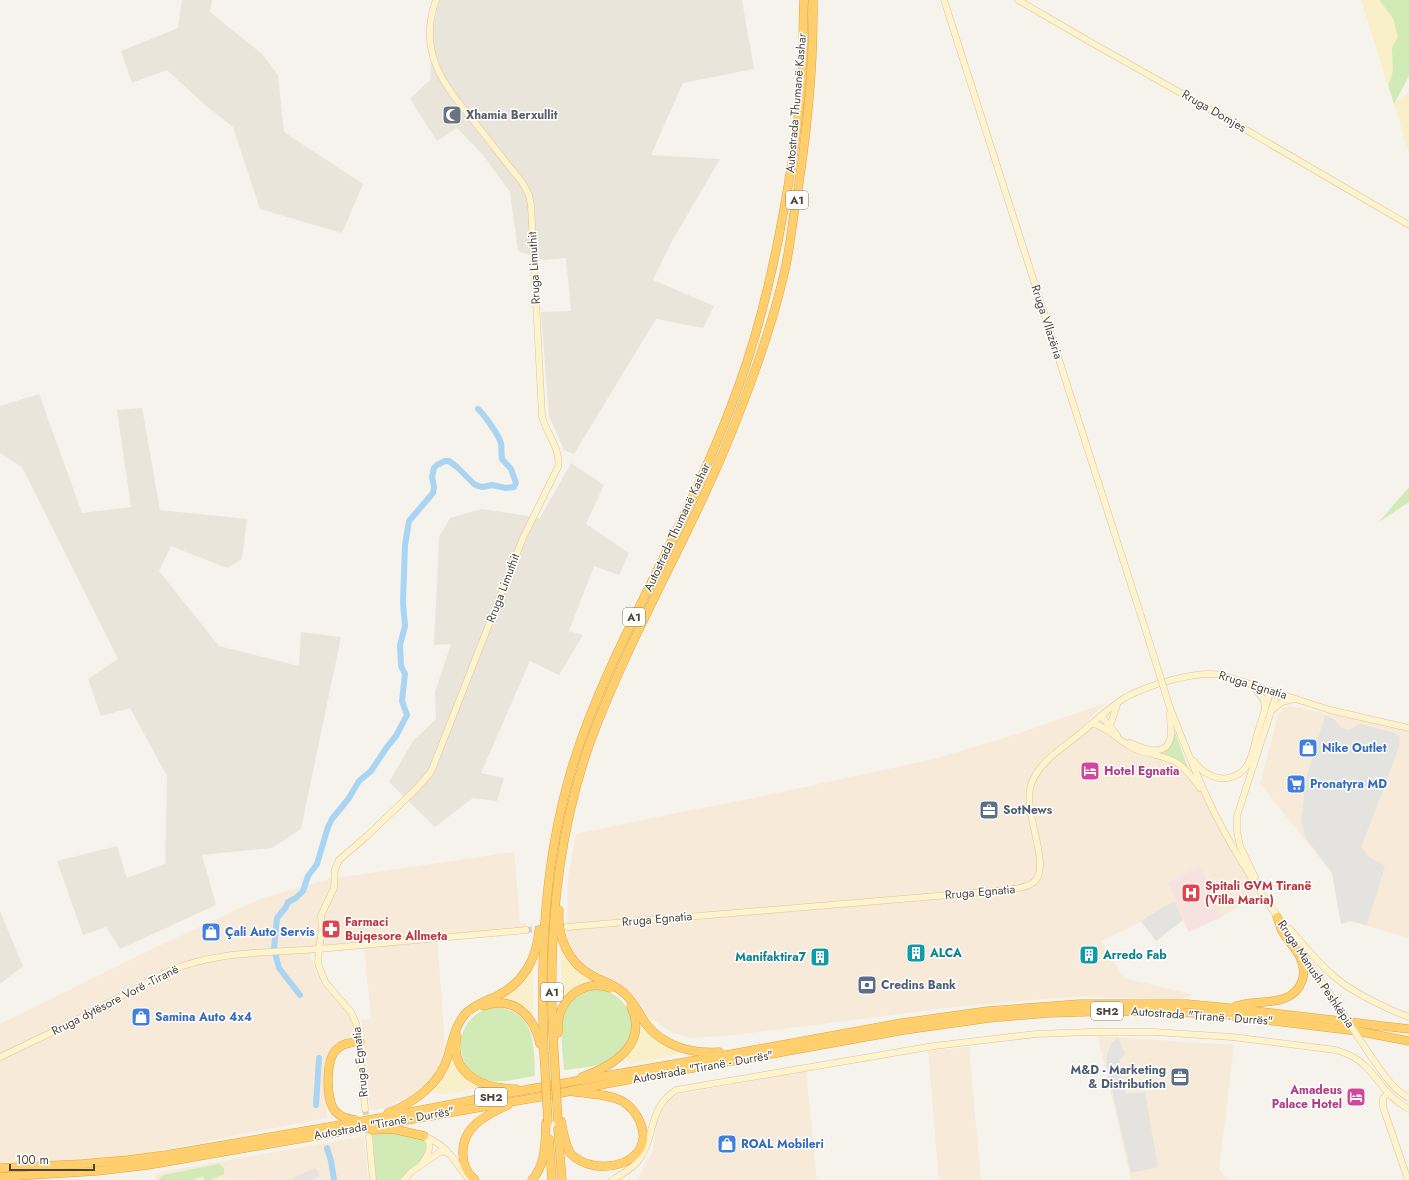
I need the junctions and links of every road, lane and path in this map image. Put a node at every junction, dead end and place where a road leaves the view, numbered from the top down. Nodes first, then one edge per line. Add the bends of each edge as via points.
1 (436, 0) edge
2 (804, 0) edge
3 (813, 0) edge
4 (944, 0) edge
5 (1018, 0) edge
6 (1409, 225) edge
7 (1150, 644) joint
8 (1252, 685) junction
9 (1270, 691) junction
10 (1277, 693) junction
11 (1294, 698) junction
12 (1118, 702) junction
13 (1170, 707) junction
14 (1268, 710) junction
15 (1100, 716) junction
16 (1092, 724) junction
17 (1110, 726) junction
18 (1409, 728) edge
19 (1111, 733) junction
20 (1187, 752) junction
21 (1206, 795) junction
22 (570, 825) junction
23 (555, 827) junction
24 (1257, 887) junction
25 (1277, 917) junction
26 (567, 927) tunnel mouth
27 (526, 930) tunnel mouth
28 (318, 948) junction
29 (1229, 1008) junction
30 (1409, 1017) edge
31 (1409, 1029) edge
32 (1409, 1041) edge
33 (360, 1042) junction
34 (796, 1043) junction
35 (556, 1052) junction
36 (543, 1053) junction
37 (0, 1057) edge
38 (566, 1083) junction
39 (530, 1089) junction
40 (569, 1091) junction
41 (1387, 1094) junction
42 (1409, 1098) edge
43 (516, 1101) junction
44 (365, 1109) tunnel mouth
45 (1409, 1109) edge
46 (375, 1119) junction
47 (363, 1120) junction
48 (560, 1121) junction
49 (547, 1122) junction
50 (329, 1133) junction
51 (424, 1136) junction
52 (369, 1137) tunnel mouth
53 (450, 1154) junction
54 (418, 1167) junction
55 (0, 1168) edge
56 (0, 1177) edge
57 (373, 1180) edge
58 (404, 1180) edge
59 (469, 1180) edge
60 (474, 1180) edge
61 (532, 1180) edge
62 (552, 1180) edge
63 (562, 1180) edge
64 (612, 1180) edge
65 (1408, 1180) edge

1 - 28 main road, Rruga Limuthit via 430,23 430,38 439,74 525,187 531,205 542,416 559,458 558,467 523,538 434,765 417,788 339,860 335,868 334,888 321,915 322,932
2 - 23 highway, Autostrada Thumanë Kashar / A1 via 802,62 794,147 773,266 760,320 740,384 696,490 614,660 589,720
3 - 22 highway, Autostrada Thumanë Kashar / A1 via 813,63 806,136 784,273 768,330 739,414 708,486 607,700 592,739
4 - 7 main road, Rruga Vllazëria
5 - 6 main road, Rruga Domjes
7 - 13 main road, Rruga Manush Peshkëpia, bridge
8 - 9 main road, Rruga Egnatia
8 - 12 main road, Rruga Egnatia via 1222,674 1204,673 1137,692
8 - 14 main road via 1264,700
9 - 10 main road, Rruga Egnatia
9 - 14 main road
10 - 11 main road, Rruga Egnatia
10 - 14 main road
11 - 14 main road
11 - 18 main road, Rruga Egnatia via 1337,712
12 - 15 main road, Rruga Egnatia
12 - 17 main road
13 - 17 main road via 1170,740 1159,750 1150,750 1125,740
13 - 20 main road, Rruga Manush Peshkëpia
14 - 20 main road via 1249,763 1238,774 1222,779 1212,777 1205,773
14 - 24 main road via 1237,816 1240,846
15 - 16 main road, Rruga Egnatia
15 - 17 main road
15 - 19 main road
16 - 19 main road via 1100,725
16 - 26 main road, Rruga Egnatia via 1047,761 1032,782 1029,804 1041,867 1035,882 1026,887
19 - 21 main road via 1140,752 1178,763 1190,773
20 - 21 main road, Rruga Manush Peshkëpia
21 - 24 main road, Rruga Manush Peshkëpia
22 - 34 highway via 559,926 566,948 581,968 620,990 654,1033 666,1042 683,1048 710,1052
22 - 35 highway, Autostrada Thumanë Kashar / A1 via 563,845 553,920 552,988
23 - 36 highway, Autostrada Thumanë Kashar / A1 via 544,921
23 - 46 highway via 542,887 538,940 534,956 526,971 510,988 465,1014 456,1031 443,1069 427,1089 406,1105
24 - 25 main road, Rruga Manush Peshkëpia
25 - 29 highway via 1281,929 1300,957 1303,976 1301,982 1292,994 1281,1000
25 - 30 main road via 1337,979
25 - 42 main road, Rruga Manush Peshkëpia, bridge via 1389,1083
27 - 28 main road
28 - 33 main road, Rruga Egnatia via 318,963 322,977 354,1018
28 - 37 main road, Rruga dytësore Vorë -Tiranë via 212,958 181,966
29 - 31 highway, Autostrada "Tiranë - Durrës" / SH2
29 - 34 highway, Autostrada "Tiranë - Durrës" / SH2 via 1187,1004 1048,1006 945,1016
32 - 40 highway, Autostrada "Tiranë - Durrës" / SH2 via 1357,1031 1178,1012 1049,1013 989,1018 904,1030
33 - 44 main road, Rruga Egnatia
33 - 47 highway via 342,1045 333,1054 330,1063 329,1094 332,1106 338,1114 347,1119
34 - 38 highway, Autostrada "Tiranë - Durrës" / SH2
35 - 38 highway via 560,1015 565,1002 574,993 584,987 601,986 619,993 629,1003 636,1025 627,1050 596,1072
35 - 48 highway, Autostrada Thumanë Kashar / A1, bridge via 556,1089
36 - 39 highway via 537,1032 529,1018 518,1008 506,1004 492,1003 477,1009 465,1020 458,1032 457,1056 465,1072 480,1082 498,1088
36 - 49 highway, Autostrada Thumanë Kashar / A1, bridge
38 - 39 highway, Autostrada "Tiranë - Durrës" / SH2
39 - 46 highway, Autostrada "Tiranë - Durrës" / SH2
40 - 43 highway, Autostrada "Tiranë - Durrës" / SH2
40 - 48 highway via 610,1097 630,1106 641,1124 639,1152 631,1163 619,1171 605,1173 589,1170 571,1154
41 - 45 main road
41 - 64 main road via 1358,1060 1346,1053 1322,1048 1232,1037 1154,1032 1036,1034 988,1039 881,1054 676,1090 666,1098 657,1111 639,1159
41 - 65 main road via 1383,1098 1383,1107
43 - 50 highway, Autostrada "Tiranë - Durrës" / SH2
43 - 60 highway via 483,1118 468,1133 463,1148 464,1164
46 - 47 highway, Autostrada "Tiranë - Durrës" / SH2
47 - 55 highway, Autostrada "Tiranë - Durrës" / SH2 via 140,1158
48 - 63 highway
49 - 61 highway via 542,1162
49 - 62 highway
50 - 51 highway via 393,1129
50 - 56 highway, Autostrada "Tiranë - Durrës" / SH2 via 128,1168
51 - 53 main road
51 - 54 main road via 428,1139 429,1148 424,1161
52 - 57 main road
53 - 54 main road via 441,1151
53 - 59 main road
54 - 58 main road

